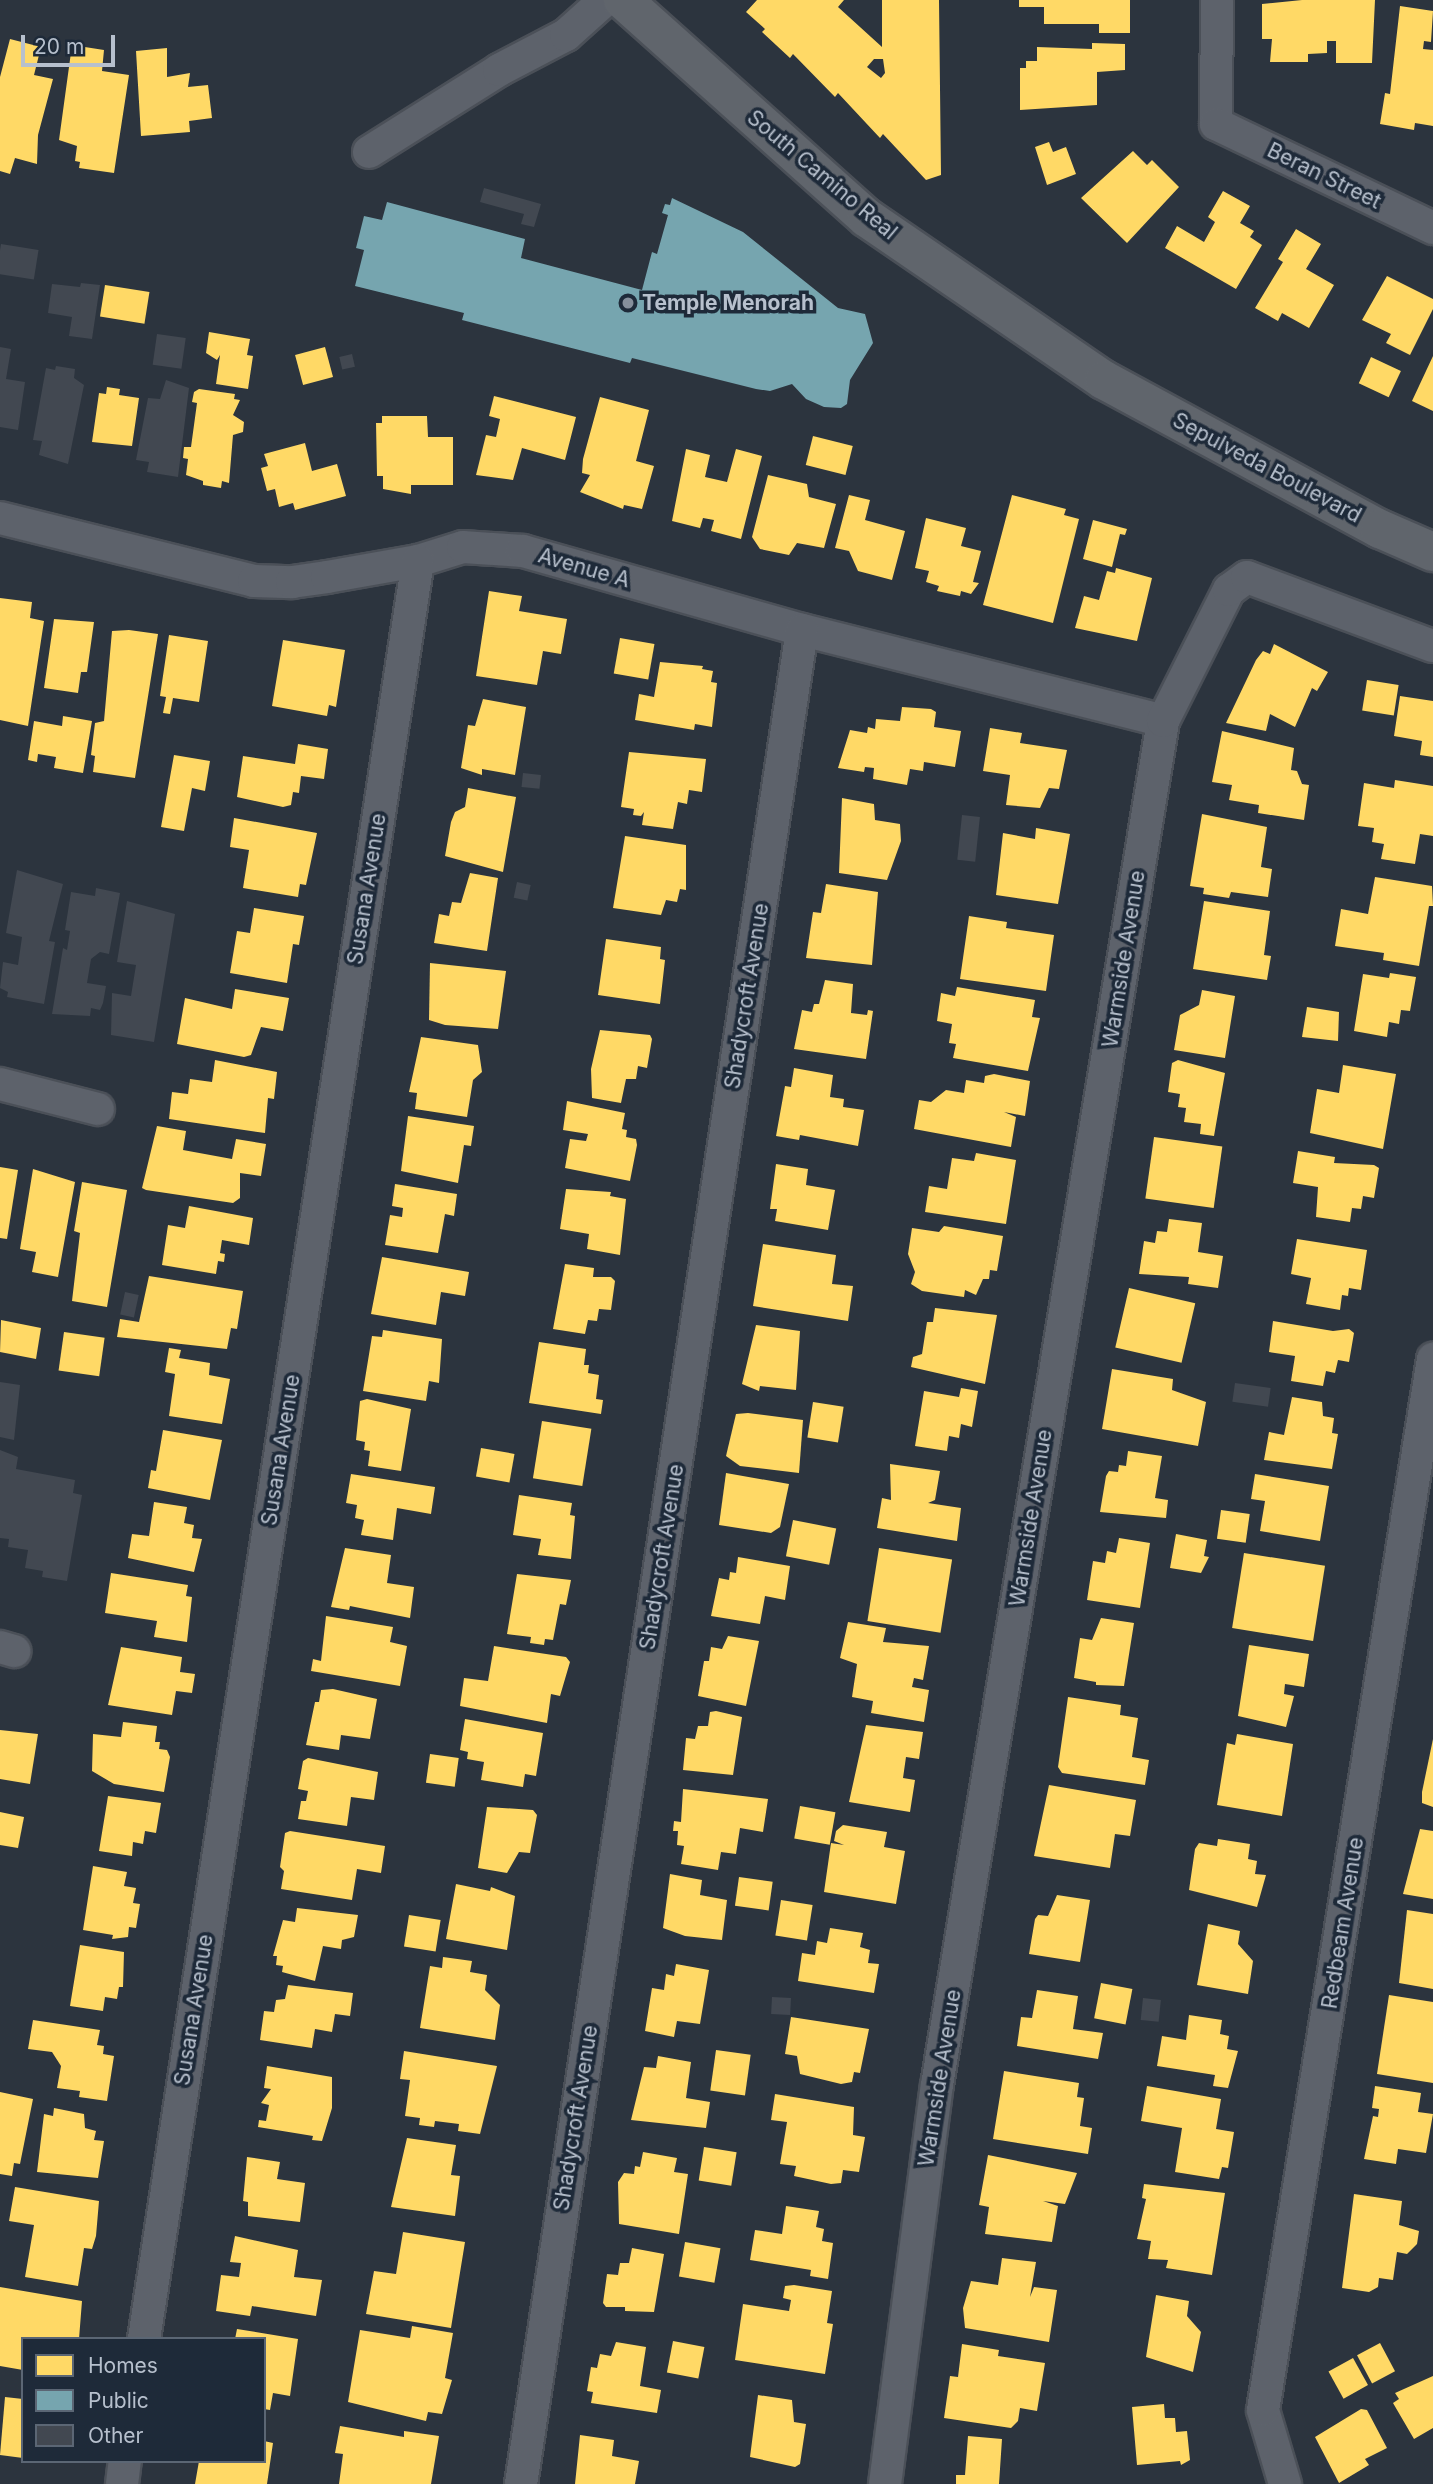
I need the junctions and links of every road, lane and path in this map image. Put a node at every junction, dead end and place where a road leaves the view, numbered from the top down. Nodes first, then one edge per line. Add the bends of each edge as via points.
1 (605, 0) edge
2 (623, 0) edge
3 (1217, 0) edge
4 (369, 152) dead end
5 (1433, 228) edge
6 (1104, 380) joint
7 (0, 519) edge
8 (1433, 552) edge
9 (418, 561) junction
10 (802, 630) junction
11 (1433, 646) edge
12 (1163, 722) junction
13 (0, 1084) edge
14 (98, 1110) dead end
15 (1433, 1359) edge
16 (144, 2337) edge
17 (125, 2463) edge
18 (122, 2484) edge
19 (521, 2484) edge
20 (885, 2484) edge
21 (1285, 2484) edge

1 - 4 street via 566,35 499,70
2 - 6 main road, South Camino Real via 867,218
3 - 5 street, Beran Street via 1216,124
6 - 8 main road, Sepulveda Boulevard
7 - 9 street, Avenue A via 254,581 292,582
9 - 10 street, Avenue A via 463,547 523,551
9 - 16 street, Susana Avenue
10 - 12 street, Avenue A
10 - 19 street, Shadycroft Avenue
11 - 12 street, Warmside Avenue via 1247,577 1230,590
12 - 20 street, Warmside Avenue via 937,2085
13 - 14 street
15 - 21 street, Redbeam Avenue via 1263,2410
17 - 18 street

